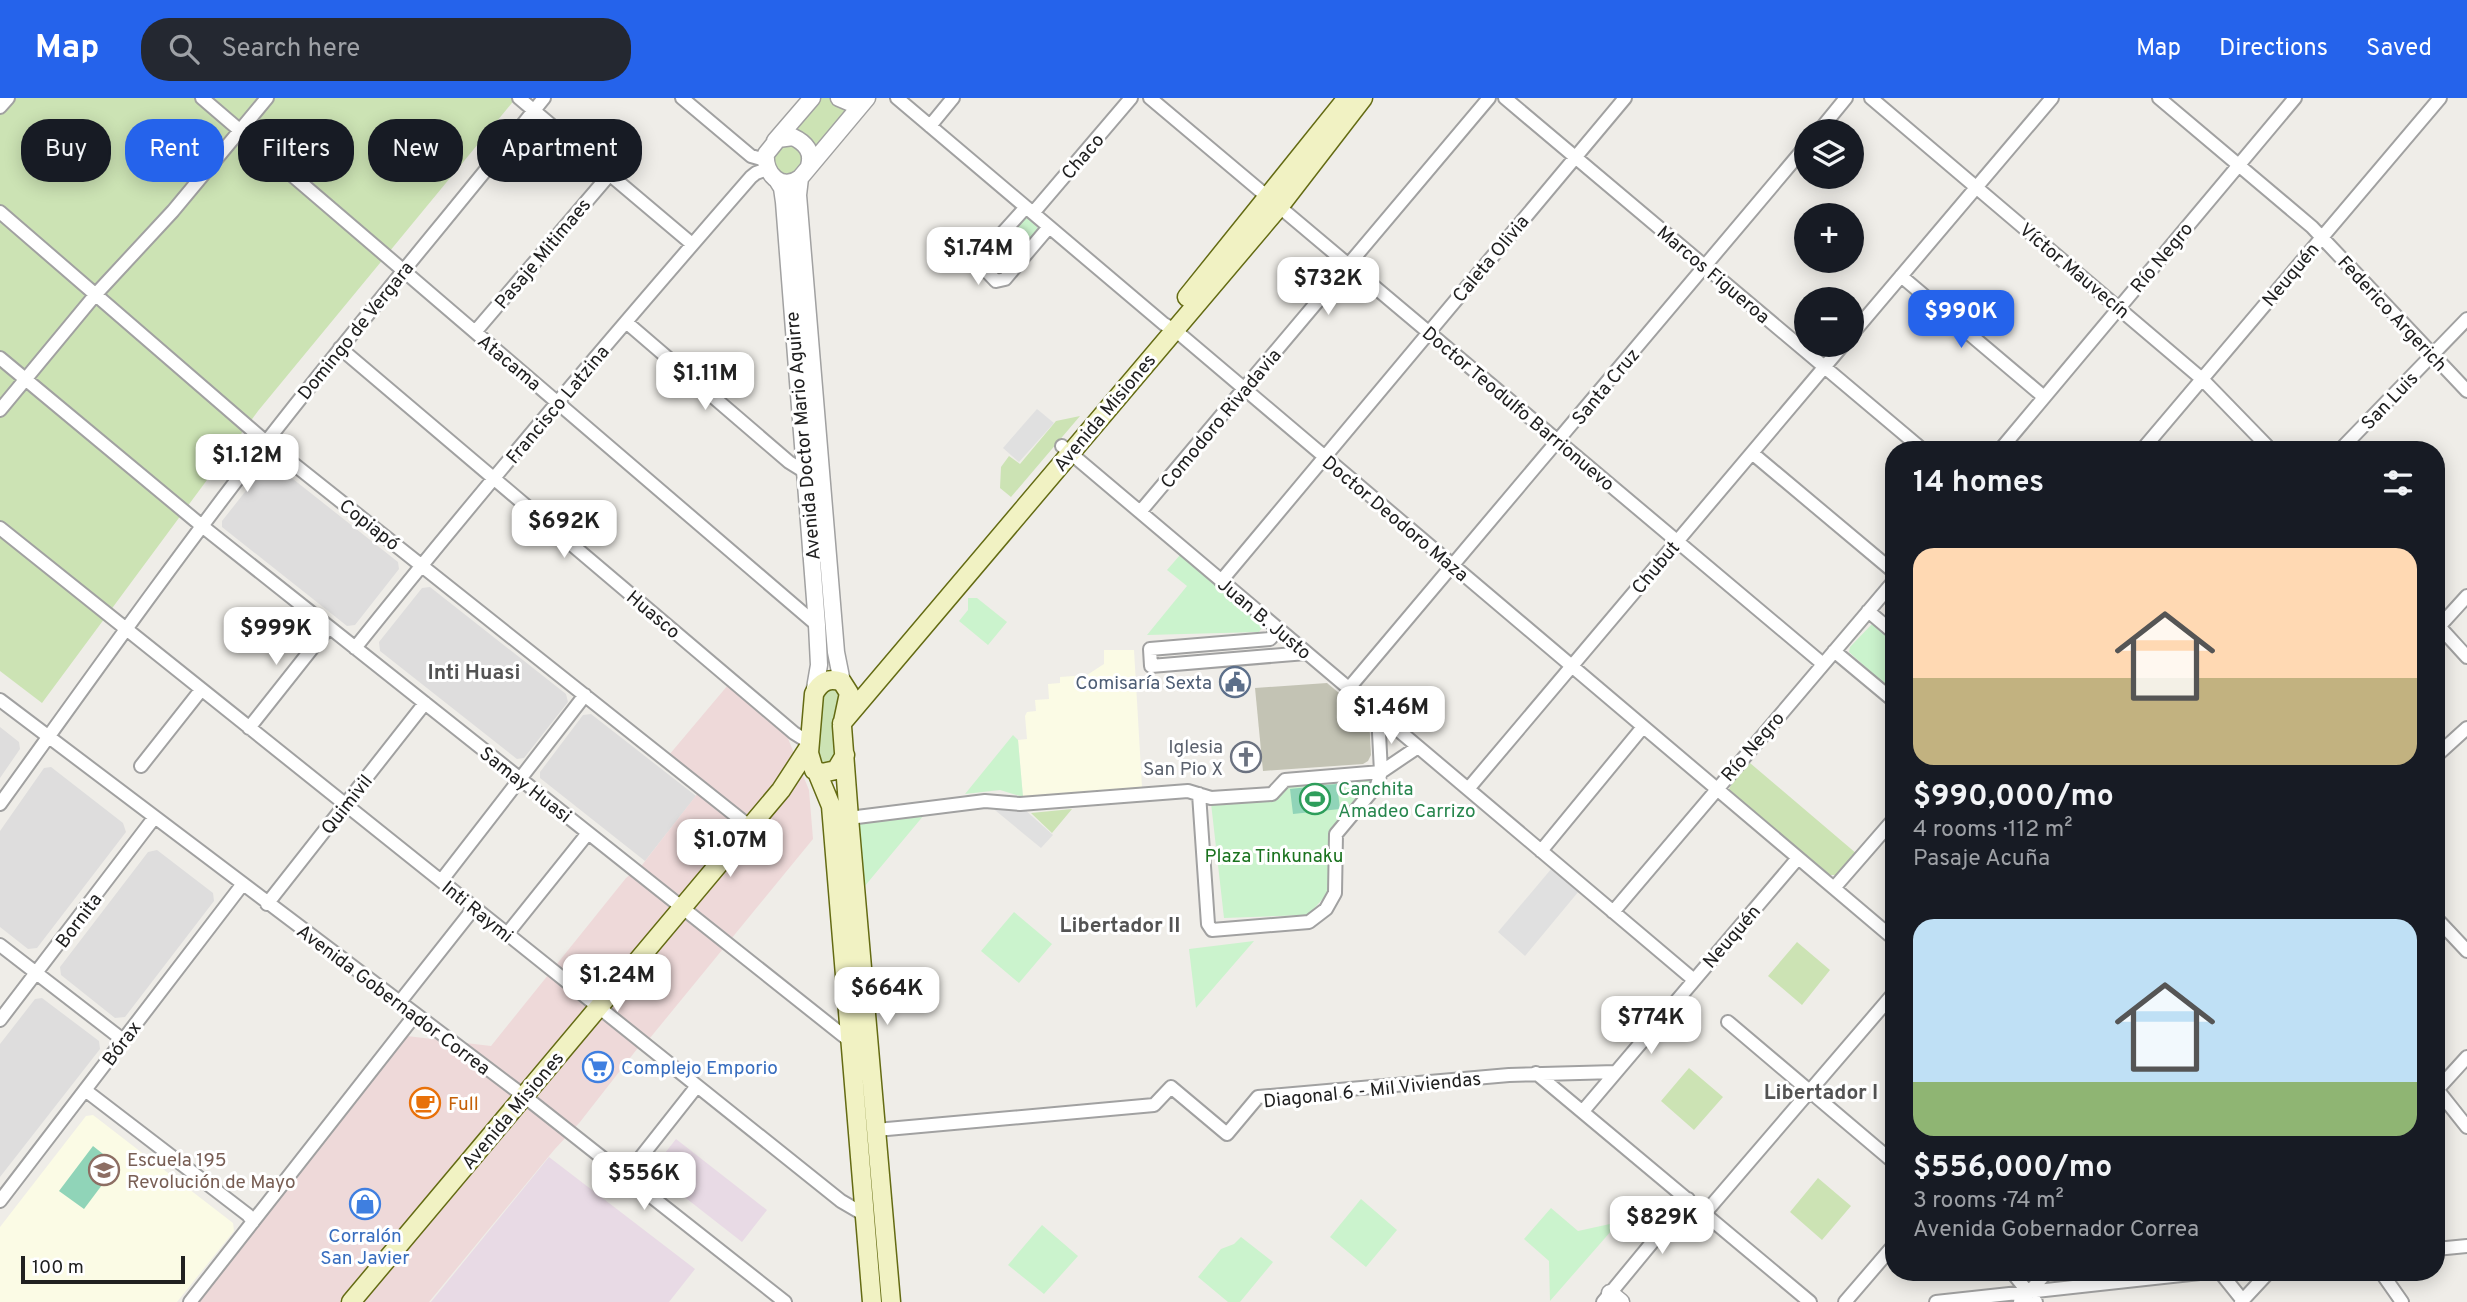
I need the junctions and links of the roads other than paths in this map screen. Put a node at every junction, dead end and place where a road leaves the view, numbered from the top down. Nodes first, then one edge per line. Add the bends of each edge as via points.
1 (8, 98) edge
2 (202, 98) edge
3 (267, 98) edge
4 (519, 98) edge
5 (544, 98) edge
6 (682, 98) edge
7 (812, 98) edge
8 (839, 98) edge
9 (897, 98) edge
10 (953, 98) edge
11 (1131, 98) edge
12 (1150, 98) edge
13 (1347, 98) edge
14 (1363, 98) edge
15 (1489, 98) edge
16 (1505, 98) edge
17 (1625, 98) edge
18 (1846, 98) edge
19 (1871, 98) edge
20 (2052, 98) edge
21 (2159, 98) edge
22 (2295, 98) edge
23 (2440, 98) edge
24 (866, 99) edge
25 (0, 107) edge
26 (534, 110) junction
27 (250, 119) edge
28 (545, 119) edge
29 (1829, 119) edge
30 (930, 126) junction
31 (238, 129) edge
32 (238, 133) edge
33 (774, 142) junction
34 (1575, 158) junction
35 (1794, 160) edge
36 (2238, 165) junction
37 (770, 170) junction
38 (804, 172) junction
39 (300, 182) edge
40 (603, 182) edge
41 (619, 182) edge
42 (1976, 187) junction
43 (1274, 202) junction
44 (1029, 210) junction
45 (0, 212) edge
46 (1049, 227) junction
47 (2321, 237) junction
48 (692, 244) junction
49 (1350, 265) junction
50 (1705, 267) junction
51 (403, 270) junction
52 (1900, 276) junction
53 (96, 294) junction
54 (2119, 307) junction
55 (2467, 319) edge
56 (1864, 320) edge
57 (626, 322) junction
58 (1169, 327) junction
59 (1429, 331) junction
60 (475, 332) junction
61 (340, 348) junction
62 (2433, 354) junction
63 (1833, 357) edge
64 (0, 358) edge
65 (1825, 366) junction
66 (2202, 379) junction
67 (26, 380) junction
68 (1245, 390) junction
69 (2467, 391) edge
70 (2044, 397) junction
71 (558, 403) junction
72 (0, 410) edge
73 (1558, 441) junction
74 (1912, 441) edge
75 (2007, 441) edge
76 (2150, 441) edge
77 (2262, 441) edge
78 (2349, 441) edge
79 (266, 442) junction
80 (1066, 449) junction
81 (1752, 453) junction
82 (1323, 457) junction
83 (805, 472) junction
84 (494, 479) junction
85 (1140, 512) junction
86 (202, 526) junction
87 (0, 528) edge
88 (1677, 541) junction
89 (1885, 564) edge
90 (422, 565) junction
91 (1452, 565) junction
92 (1221, 580) junction
93 (1885, 591) edge
94 (2467, 596) edge
95 (1868, 611) junction
96 (2445, 619) edge
97 (817, 625) junction
98 (1885, 625) edge
99 (329, 627) junction
100 (1279, 629) junction
101 (126, 630) junction
102 (2445, 635) edge
103 (355, 648) junction
104 (1834, 651) junction
105 (1307, 653) junction
106 (2467, 657) edge
107 (1823, 664) junction
108 (1572, 666) junction
109 (843, 682) junction
110 (1349, 688) junction
111 (201, 690) junction
112 (814, 694) junction
113 (1885, 694) edge
114 (586, 695) junction
115 (0, 700) edge
116 (425, 703) junction
117 (1378, 713) junction
118 (842, 723) junction
119 (1643, 727) junction
120 (250, 728) junction
121 (2467, 728) edge
122 (48, 737) junction
123 (810, 745) junction
124 (1418, 747) junction
125 (2445, 747) edge
126 (845, 755) junction
127 (141, 766) dead end
128 (817, 772) junction
129 (1381, 772) junction
130 (521, 779) junction
131 (1716, 788) junction
132 (1468, 789) junction
133 (781, 790) junction
134 (1199, 794) junction
135 (0, 804) edge
136 (345, 805) junction
137 (154, 818) junction
138 (849, 818) junction
139 (750, 826) junction
140 (1885, 830) edge
141 (588, 833) junction
142 (1541, 851) junction
143 (1798, 858) junction
144 (441, 881) junction
145 (242, 885) junction
146 (1834, 888) junction
147 (267, 904) junction
148 (682, 907) junction
149 (474, 908) junction
150 (1613, 912) junction
151 (2445, 928) edge
152 (1885, 931) edge
153 (508, 934) junction
154 (0, 945) edge
155 (2467, 951) edge
156 (37, 973) junction
157 (1694, 980) junction
158 (399, 1003) junction
159 (1885, 1004) edge
160 (598, 1006) junction
161 (415, 1015) junction
162 (0, 1020) edge
163 (1728, 1022) dead end
164 (123, 1040) junction
165 (850, 1041) junction
166 (2467, 1057) edge
167 (1616, 1072) junction
168 (1536, 1073) junction
169 (2445, 1080) edge
170 (697, 1086) junction
171 (85, 1090) junction
172 (1810, 1091) junction
173 (524, 1096) junction
174 (2445, 1100) edge
175 (1583, 1111) junction
176 (2467, 1127) edge
177 (876, 1130) junction
178 (1885, 1155) edge
179 (626, 1176) junction
180 (1688, 1199) junction
181 (0, 1201) edge
182 (1705, 1213) junction
183 (865, 1215) junction
184 (253, 1222) junction
185 (2467, 1246) edge
186 (2445, 1248) edge
187 (1885, 1255) edge
188 (2017, 1281) edge
189 (2041, 1281) edge
190 (2149, 1281) edge
191 (2227, 1281) edge
192 (2261, 1281) edge
193 (2387, 1281) edge
194 (1611, 1299) edge
195 (2028, 1299) edge
196 (2243, 1301) edge
197 (190, 1302) edge
198 (351, 1302) edge
199 (785, 1302) edge
200 (872, 1302) edge
201 (891, 1302) edge
202 (1811, 1302) edge
203 (1845, 1302) edge
204 (1936, 1302) edge
205 (2402, 1302) edge

1 - 25 street
2 - 31 street, Atacama
3 - 27 street
4 - 26 street
5 - 26 street, Domingo de Vergara
6 - 37 street
7 - 33 street
8 - 24 street via 853,104
9 - 30 street, Doctor Deodoro Maza
10 - 30 street
11 - 44 street, Chaco
12 - 43 street, Doctor Teodulfo Barrionuevo
13 - 43 main road, Avenida Misiones
14 - 43 main road, Avenida Misiones
15 - 49 street, Comodoro Rivadavia
16 - 34 street, Marcos Figueroa
17 - 34 street, Caleta Olivia
18 - 29 street
19 - 42 street, Víctor Mauvecín
20 - 42 street
21 - 36 street, Federico Argerich
22 - 36 street, Río Negro
23 - 47 street, Neuquén
24 - 38 street
26 - 28 street
26 - 51 street, Domingo de Vergara
30 - 44 street, Doctor Deodoro Maza
32 - 53 street
33 - 37 street via 766,153
33 - 38 street via 786,137 808,149
34 - 50 street, Marcos Figueroa
34 - 59 street, Caleta Olivia
35 - 50 street, Santa Cruz
36 - 47 street, Federico Argerich
36 - 54 street, Río Negro
37 - 38 street via 789,183
37 - 48 street, Francisco Latzina via 751,177
37 - 83 street, Avenida Doctor Mario Aguirre via 782,188 784,202
38 - 109 street, Avenida Doctor Mario Aguirre via 798,195 836,652
39 - 51 street, Atacama
40 - 60 street, Pasaje Mitimaes
41 - 48 street
42 - 52 street
42 - 54 street, Víctor Mauvecín
43 - 49 street, Doctor Teodulfo Barrionuevo
43 - 58 main road, Avenida Misiones
44 - 46 street, Doctor Deodoro Maza
44 - 46 street, Chaco via 978,262 996,281 1004,279
45 - 53 street, Copiapó
46 - 58 street, Doctor Deodoro Maza
47 - 62 street, Federico Argerich
47 - 66 street, Neuquén
48 - 57 street, Francisco Latzina
49 - 59 street, Doctor Teodulfo Barrionuevo
49 - 68 street, Comodoro Rivadavia
50 - 65 street, Marcos Figueroa
50 - 73 street, Santa Cruz
51 - 60 street, Atacama
51 - 61 street, Domingo de Vergara
52 - 56 street
52 - 70 street
53 - 67 street
53 - 79 street, Copiapó
54 - 66 street, Víctor Mauvecín
54 - 70 street, Río Negro
55 - 62 street, San Luis
57 - 71 street, Francisco Latzina
57 - 83 street
58 - 68 street, Doctor Deodoro Maza
58 - 80 main road, Avenida Misiones
59 - 73 street, Doctor Teodulfo Barrionuevo
59 - 82 street, Caleta Olivia
60 - 71 street, Atacama
61 - 79 street, Domingo de Vergara
61 - 84 street, Huasco
62 - 69 street, Federico Argerich
62 - 78 street, San Luis
63 - 65 street, Chubut
64 - 67 street, Samay Huasi
65 - 74 street, Marcos Figueroa
65 - 81 street, Chubut
66 - 76 street, Neuquén
66 - 77 street, Víctor Mauvecín
67 - 72 street
67 - 86 street, Samay Huasi
68 - 82 street, Doctor Deodoro Maza
68 - 85 street, Comodoro Rivadavia
70 - 75 street, Río Negro
71 - 84 street, Francisco Latzina
71 - 97 street, Atacama
73 - 88 street, Doctor Teodulfo Barrionuevo
73 - 91 street, Santa Cruz
79 - 86 street, Domingo de Vergara
79 - 90 street, Copiapó
80 - 85 street, Juan B. Justo
80 - 109 main road, Avenida Misiones via 867,676
80 - 118 main road, Avenida Misiones
81 - 88 street, Chubut
81 - 89 street
82 - 91 street, Doctor Deodoro Maza
82 - 92 street, Caleta Olivia
83 - 97 street, Avenida Doctor Mario Aguirre
84 - 90 street, Francisco Latzina
84 - 123 street, Huasco
85 - 92 street, Juan B. Justo
86 - 99 street, Samay Huasi
86 - 101 street, Domingo de Vergara
87 - 101 street, Inti Raymi
88 - 107 street, Doctor Teodulfo Barrionuevo
88 - 108 street, Chubut
90 - 103 street, Francisco Latzina
90 - 114 street, Copiapó
91 - 108 street, Doctor Deodoro Maza
91 - 110 street, Santa Cruz
92 - 100 street, Juan B. Justo
93 - 95 street, Río Negro
94 - 96 street
95 - 98 street
95 - 104 street, Río Negro
97 - 112 street, Avenida Doctor Mario Aguirre via 819,665
99 - 103 street, Samay Huasi
99 - 120 street
100 - 105 street, Juan B. Justo
100 - 105 street via 1270,639 1150,649 1152,666
101 - 111 street, Inti Raymi
101 - 122 street, Domingo de Vergara
102 - 106 street
103 - 116 street, Samay Huasi
104 - 107 street, Río Negro
104 - 113 street
105 - 110 street, Juan B. Justo
107 - 131 street, Río Negro
108 - 119 street, Doctor Deodoro Maza
108 - 132 street, Chubut
109 - 112 main road, Avenida Misiones via 827,680
109 - 118 main road via 849,698
110 - 117 street, Juan B. Justo
111 - 120 street, Inti Raymi
111 - 127 street
112 - 123 main road
114 - 130 street
114 - 139 street, Copiapó
115 - 122 street, Avenida Gobernador Correa
116 - 130 street, Samay Huasi
116 - 136 street, Quimivil
117 - 124 street, Juan B. Justo
117 - 129 street
118 - 126 main road
119 - 131 street, Doctor Deodoro Maza
119 - 142 street
120 - 136 street, Inti Raymi
121 - 125 street
122 - 135 street, Domingo de Vergara
122 - 137 street, Avenida Gobernador Correa
123 - 128 main road via 811,764
123 - 133 main road, Avenida Misiones
124 - 129 street
124 - 132 street, Juan B. Justo
126 - 128 main road, Avenida Misiones via 836,770
126 - 138 main road
128 - 133 main road, Avenida Misiones
128 - 165 main road via 831,806
129 - 134 street via 1285,780 1272,793 1211,798
129 - 134 street via 1377,785 1336,834 1335,893 1326,909 1309,922 1212,930
130 - 141 street, Samay Huasi
130 - 144 street
131 - 143 street, Doctor Deodoro Maza
131 - 150 street, Río Negro
132 - 142 street, Juan B. Justo
133 - 139 main road, Avenida Misiones
134 - 138 street via 1188,790 1020,804 985,801
136 - 144 street, Inti Raymi
136 - 147 street, Quimivil
137 - 145 street, Avenida Gobernador Correa
137 - 156 street, Bornita
138 - 177 main road
139 - 148 main road, Avenida Misiones
140 - 146 street
141 - 148 street, Samay Huasi
141 - 153 street
142 - 150 street, Juan B. Justo
143 - 146 street, Doctor Deodoro Maza
143 - 157 street, Neuquén
144 - 149 street, Inti Raymi
145 - 147 street, Avenida Gobernador Correa
145 - 164 street, Bórax
146 - 152 street, Doctor Deodoro Maza
147 - 158 street, Avenida Gobernador Correa
148 - 160 main road, Avenida Misiones
148 - 165 street, Samay Huasi
149 - 153 street, Inti Raymi
149 - 158 street
150 - 157 street, Juan B. Justo
151 - 155 street
153 - 160 street, Inti Raymi
154 - 156 street
156 - 162 street, Bornita
156 - 164 street
157 - 167 street, Neuquén
158 - 161 street, Avenida Gobernador Correa
159 - 172 street
160 - 170 street, Inti Raymi
160 - 173 main road, Avenida Misiones
161 - 173 street, Avenida Gobernador Correa
161 - 184 street
163 - 172 street
164 - 171 street, Bórax
165 - 183 main road
166 - 169 street
167 - 168 street, Diagonal 6 - Mil Viviendas
167 - 175 street, Neuquén
168 - 175 street
168 - 177 street, Diagonal 6 - Mil Viviendas via 1258,1097 1227,1134 1171,1087 1154,1105
170 - 179 street
170 - 183 street, Inti Raymi via 841,1201
171 - 181 street, Bórax
171 - 184 street
172 - 178 street
172 - 182 street
173 - 179 street, Avenida Gobernador Correa
173 - 198 main road, Avenida Misiones
174 - 176 street
175 - 180 street
177 - 201 main road
179 - 199 street, Avenida Gobernador Correa
180 - 182 street
180 - 194 street
182 - 202 street
183 - 200 main road
184 - 197 street
185 - 186 street
187 - 203 street
188 - 195 street
189 - 195 street
190 - 195 street
191 - 196 street
192 - 196 street
193 - 205 street
195 - 204 street

